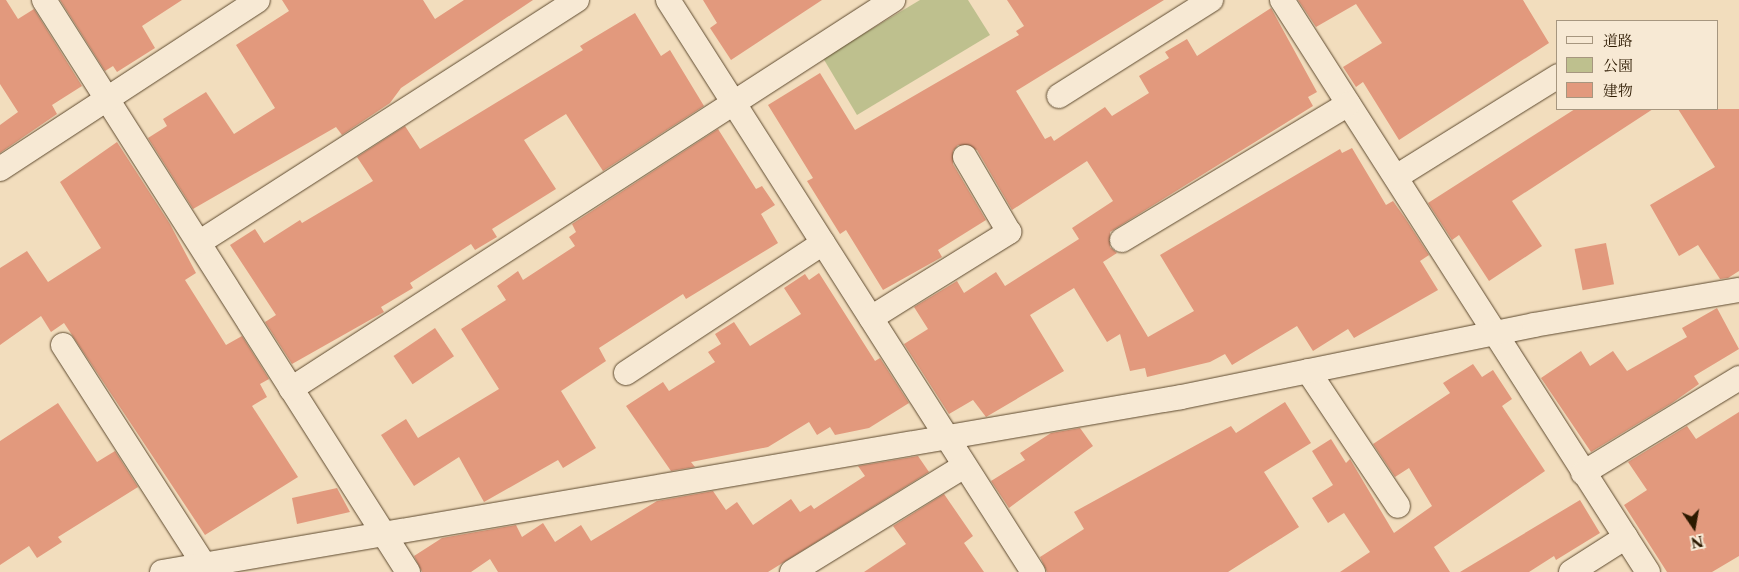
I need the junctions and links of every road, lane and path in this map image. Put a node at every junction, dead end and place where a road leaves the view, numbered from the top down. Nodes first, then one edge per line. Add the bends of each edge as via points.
1 (44, 0) edge
2 (258, 0) edge
3 (577, 0) edge
4 (668, 0) edge
5 (893, 0) edge
6 (1212, 0) edge
7 (1282, 0) edge
8 (1556, 77) edge
9 (1060, 96) dead end
10 (107, 99) junction
11 (732, 100) junction
12 (1348, 104) junction
13 (965, 157) dead end
14 (0, 169) edge
15 (1396, 177) junction
16 (1122, 240) dead end
17 (200, 242) junction
18 (823, 243) junction
19 (1739, 290) edge
20 (871, 318) junction
21 (1496, 333) junction
22 (63, 345) dead end
23 (1308, 371) junction
24 (626, 373) dead end
25 (1739, 378) edge
26 (291, 389) junction
27 (948, 438) junction
28 (964, 466) junction
29 (1583, 473) junction
30 (1398, 506) dead end
31 (382, 531) junction
32 (1626, 537) junction
33 (207, 568) edge
34 (162, 572) edge
35 (408, 572) edge
36 (792, 572) edge
37 (1033, 572) edge
38 (1571, 572) edge
39 (1648, 572) edge

1 - 10 street
2 - 10 street
3 - 17 street
4 - 11 street
5 - 11 street
6 - 9 street
7 - 12 street
8 - 15 street
10 - 14 street
10 - 17 street
11 - 18 street
11 - 26 street
12 - 15 street
12 - 16 street
13 - 20 street via 1008,232
15 - 21 street
17 - 26 street
18 - 20 street
18 - 24 street
19 - 21 street
20 - 27 street
21 - 23 street
21 - 29 street
22 - 33 street
23 - 27 street
23 - 30 street
25 - 29 street
26 - 31 street
27 - 28 street
27 - 31 street
28 - 36 street
28 - 37 street
29 - 32 street
31 - 33 street
31 - 35 street
32 - 38 street
32 - 39 street
33 - 34 street

